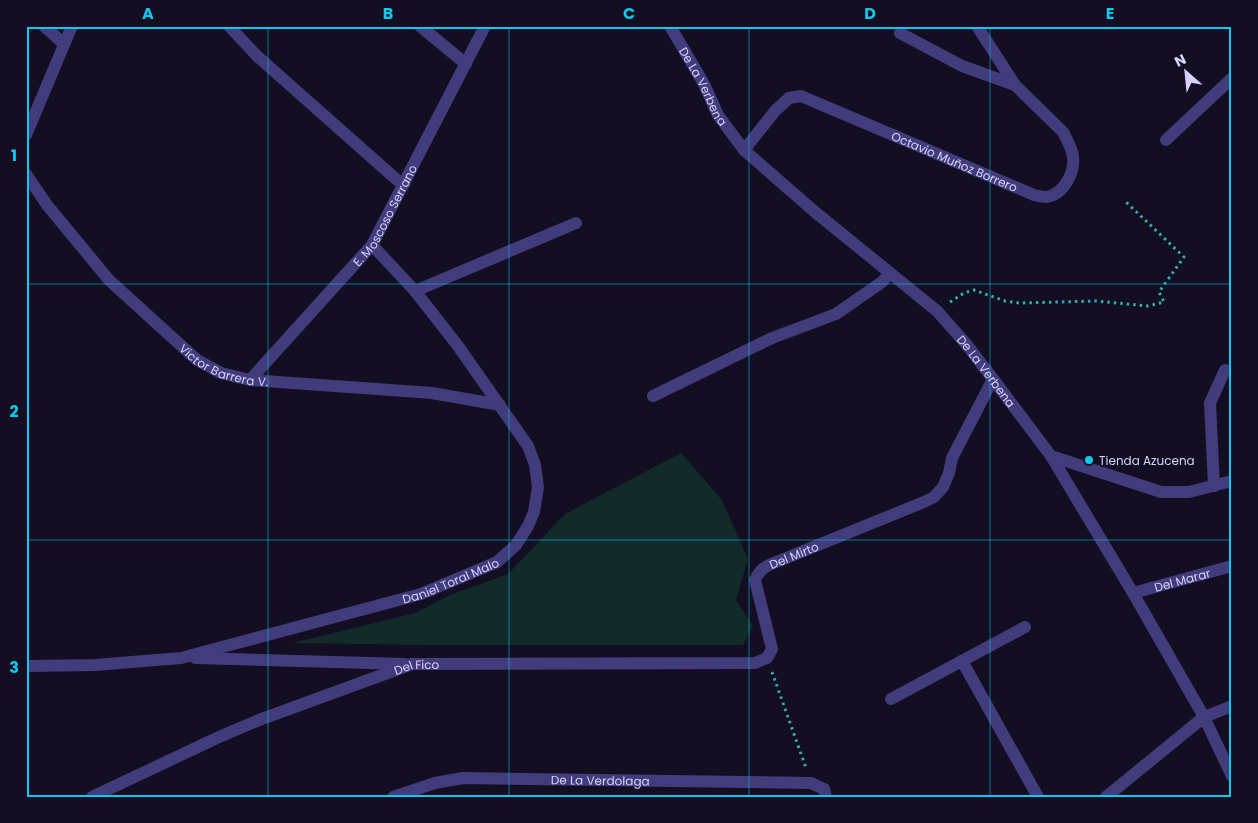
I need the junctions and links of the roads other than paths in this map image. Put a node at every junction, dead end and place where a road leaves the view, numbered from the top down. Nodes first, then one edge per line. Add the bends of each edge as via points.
1 (44, 26) edge
2 (72, 26) edge
3 (229, 26) edge
4 (420, 26) edge
5 (485, 26) edge
6 (670, 26) edge
7 (977, 26) edge
8 (900, 33) dead end
9 (64, 44) junction
10 (466, 64) junction
11 (1232, 78) edge
12 (1015, 85) junction
13 (26, 135) edge
14 (1166, 140) dead end
15 (744, 150) junction
16 (26, 174) edge
17 (404, 183) junction
18 (576, 222) dead end
19 (372, 246) junction
20 (890, 273) junction
21 (415, 291) junction
22 (1225, 370) dead end
23 (993, 379) junction
24 (250, 380) junction
25 (653, 396) dead end
26 (500, 405) junction
27 (1050, 456) junction
28 (1232, 481) edge
29 (1214, 486) junction
30 (1232, 566) edge
31 (1133, 594) junction
32 (1025, 627) dead end
33 (181, 658) junction
34 (767, 658) joint
35 (962, 661) junction
36 (412, 664) junction
37 (26, 666) edge
38 (891, 698) dead end
39 (1232, 706) edge
40 (1204, 717) junction
41 (1232, 776) edge
42 (92, 797) edge
43 (393, 797) edge
44 (826, 797) edge
45 (1038, 797) edge
46 (1106, 797) edge

1 - 9 street
2 - 9 street
3 - 17 street via 264,62
4 - 10 street
5 - 10 street, E. Moscoso Serrano
6 - 15 street, De La Verbena via 718,114
7 - 12 street, Octavio Muñoz Borrero
8 - 12 street, Octavio Muñoz Borrero via 962,66
9 - 13 street
10 - 17 street, E. Moscoso Serrano
11 - 14 street
12 - 15 street, Octavio Muñoz Borrero via 1063,132 1074,158 1068,180 1059,191 1048,197 1034,195 801,96 789,98
15 - 20 street, De La Verbena
16 - 24 street, Victor Barrera V. via 47,205 109,280 197,360
17 - 19 street, E. Moscoso Serrano
18 - 21 street
19 - 21 street, Daniel Toral Malo
19 - 24 street, E. Moscoso Serrano
20 - 23 street, De La Verbena via 937,311
20 - 25 street via 836,314 772,338
21 - 26 street, Daniel Toral Malo
22 - 29 street via 1210,403
23 - 27 street, De La Verbena
23 - 34 street, Del Mirto via 952,458 940,492 924,502 769,565 758,574 755,580 772,649
24 - 26 street, Victor Barrera V. via 432,393
26 - 33 street, Daniel Toral Malo via 528,446 538,488 528,526 516,544 497,562 421,594
27 - 29 street via 1161,492 1189,492
27 - 31 street, De La Verbena
28 - 29 street
30 - 31 street, Del Marar
31 - 40 street, De La Verbena
32 - 35 street
33 - 36 street
33 - 37 street, Daniel Toral Malo via 95,665
34 - 36 street, Del Fico via 755,663
35 - 38 street
35 - 45 street
36 - 42 street, Del Fico via 219,737
39 - 40 street
40 - 41 street, De La Verbena
40 - 46 street
43 - 44 street, De La Verdolaga via 435,783 464,778 811,782 824,789

